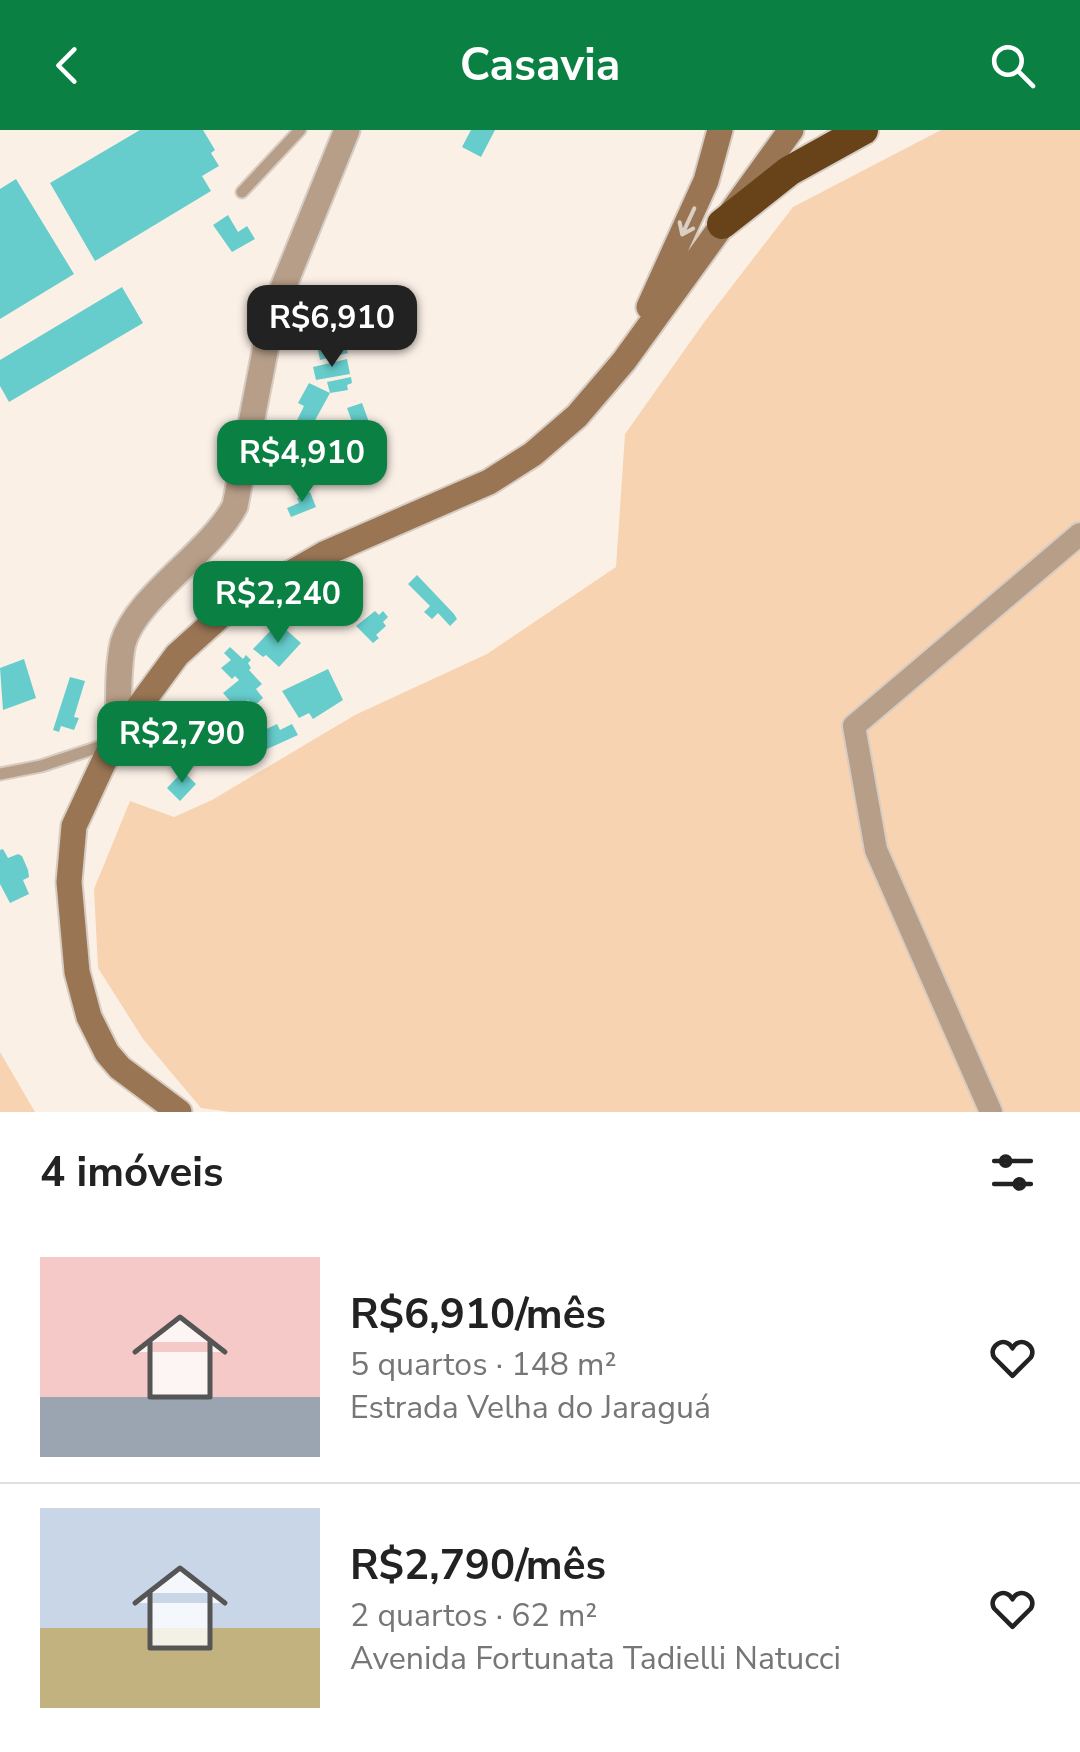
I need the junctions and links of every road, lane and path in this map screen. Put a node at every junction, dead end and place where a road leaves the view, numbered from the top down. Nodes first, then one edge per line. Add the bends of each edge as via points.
1 (300, 130) edge
2 (347, 130) edge
3 (720, 130) edge
4 (790, 130) edge
5 (863, 130) edge
6 (242, 192) dead end
7 (722, 224) junction
8 (624, 362) junction
9 (1080, 534) edge
10 (115, 739) junction
11 (0, 774) edge
12 (178, 1112) edge
13 (991, 1112) edge

1 - 6 lane
2 - 10 street via 272,315 235,506 135,621 124,643
3 -> 8 main road via 706,181
4 - 7 main road
5 - 7 highway via 789,171
7 - 8 main road
8 - 10 main road via 577,416 489,482 324,554 228,609 177,655
9 - 13 street via 854,726 876,850
10 - 11 lane
10 - 12 main road via 74,826 68,882 77,972 107,1053

